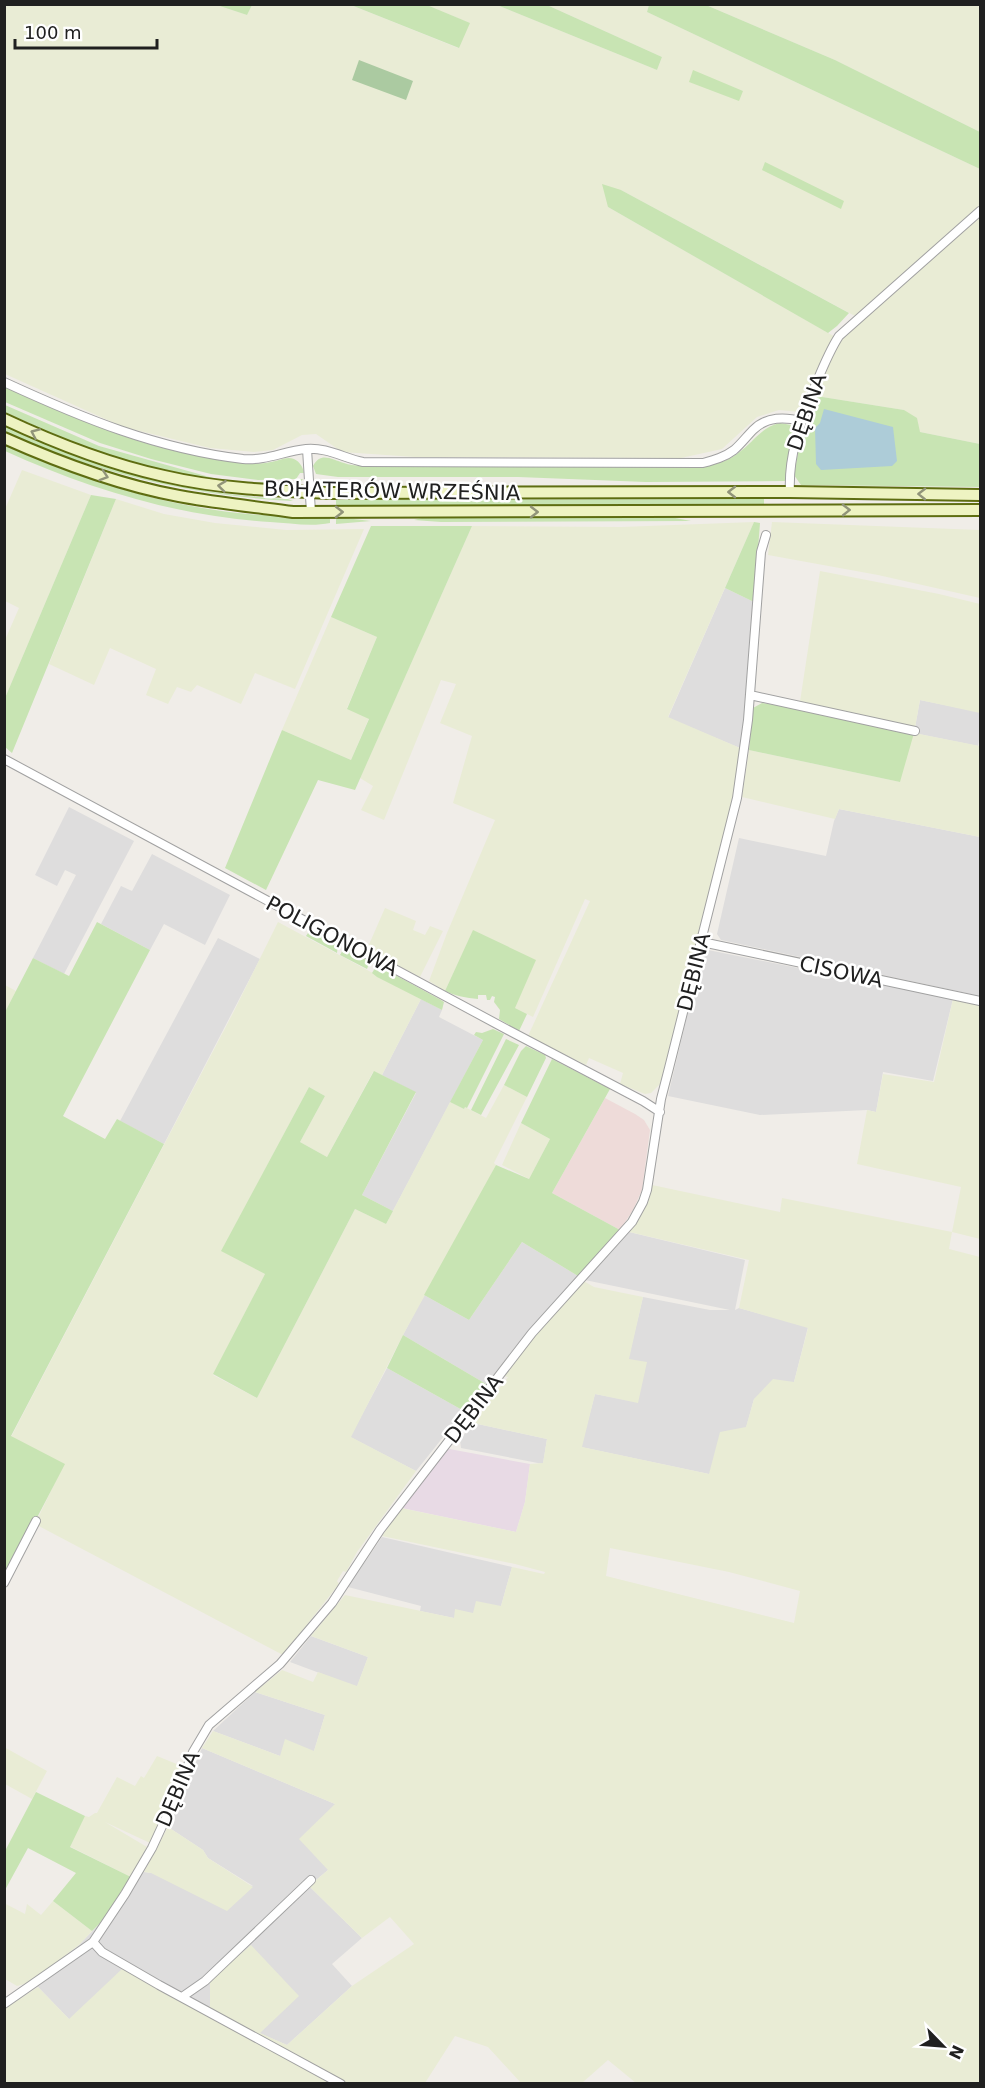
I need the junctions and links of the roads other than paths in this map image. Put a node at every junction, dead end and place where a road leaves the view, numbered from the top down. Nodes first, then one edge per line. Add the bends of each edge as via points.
1 (981, 211) edge
2 (4, 382) edge
3 (4, 418) edge
4 (802, 421) junction
5 (4, 438) edge
6 (307, 449) junction
7 (311, 492) junction
8 (790, 492) junction
9 (981, 495) edge
10 (981, 510) edge
11 (311, 512) junction
12 (766, 535) dead end
13 (750, 695) junction
14 (915, 731) dead end
15 (4, 759) edge
16 (702, 942) junction
17 (981, 1001) edge
18 (661, 1099) junction
19 (646, 1103) junction
20 (660, 1112) junction
21 (36, 1521) dead end
22 (4, 1583) edge
23 (311, 1880) dead end
24 (93, 1942) junction
25 (182, 1997) junction
26 (4, 2004) edge
27 (341, 2084) edge

1 - 4 street, DĘBINA via 839,336 828,352
2 - 6 street via 104,426 204,453 253,459
7 -> 3 main road, BOHATERÓW WRZEŚNIA via 230,487 165,476 85,453
4 - 6 street via 771,419 755,427 732,452 703,463 363,462 324,449
4 - 8 street, DĘBINA via 791,460
5 -> 11 main road, BOHATERÓW WRZEŚNIA via 71,465 154,490 224,503
6 - 7 street
8 -> 7 main road, BOHATERÓW WRZEŚNIA
7 - 11 street
9 -> 8 main road, BOHATERÓW WRZEŚNIA
11 -> 10 main road, BOHATERÓW WRZEŚNIA
12 - 13 street, DĘBINA via 761,552
13 - 14 street
13 - 16 street, DĘBINA via 737,798
15 - 19 street, POLIGONOWA
16 - 17 street, CISOWA
16 - 18 street, DĘBINA
18 - 19 street
18 - 20 street, DĘBINA
19 - 20 street, POLIGONOWA
20 - 24 street, DĘBINA via 647,1190 632,1222 532,1333 375,1537 332,1603 274,1670 209,1725 193,1752 152,1848
21 - 22 street
23 - 25 street via 205,1981
24 - 25 street via 102,1952
24 - 26 street
25 - 27 street

